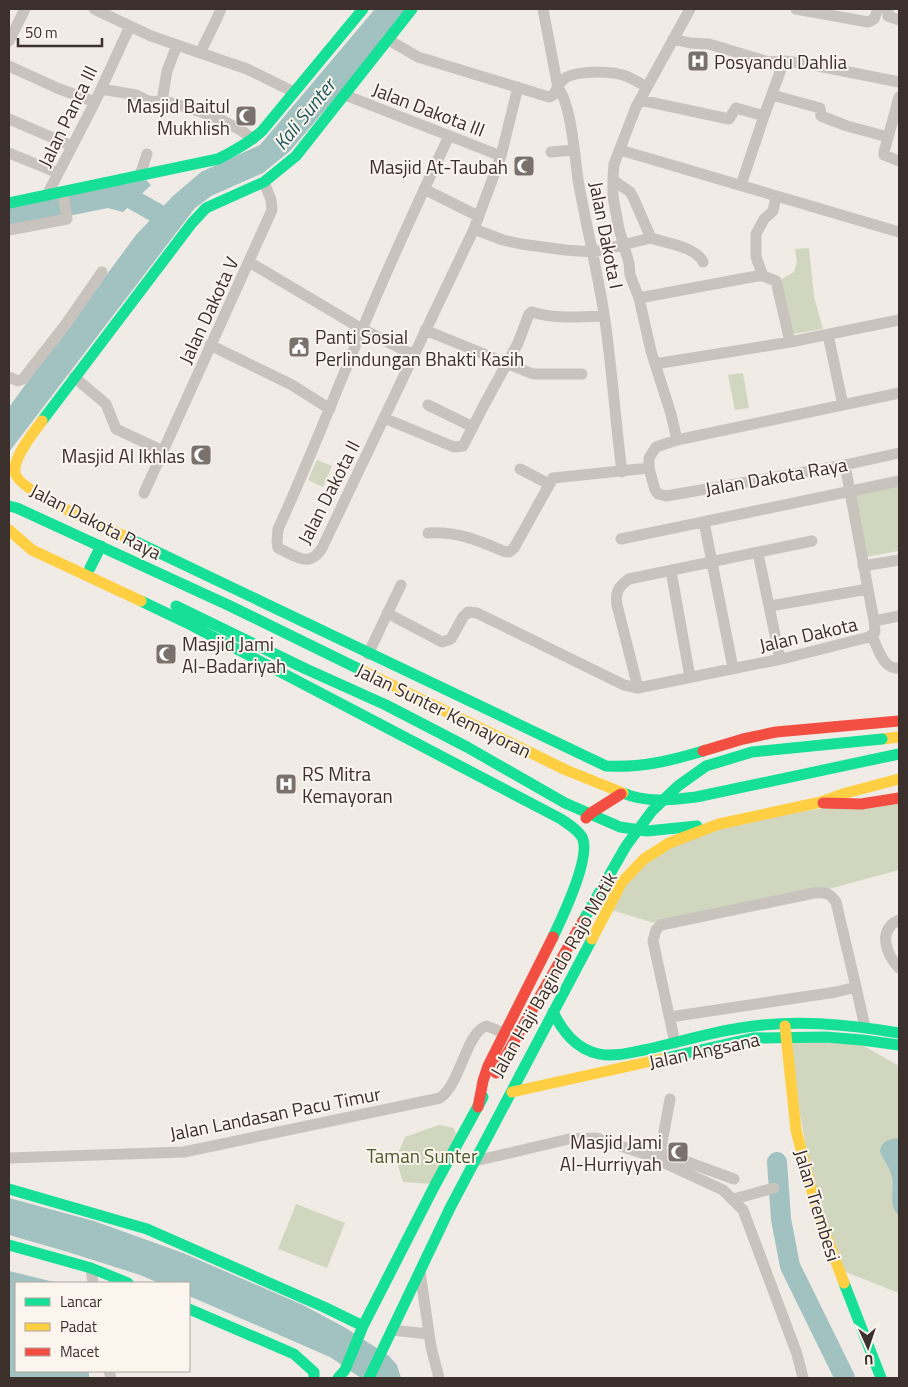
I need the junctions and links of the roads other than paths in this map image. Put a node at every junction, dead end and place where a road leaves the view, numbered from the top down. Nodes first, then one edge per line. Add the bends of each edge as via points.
1 (25, 9) edge
2 (94, 9) edge
3 (221, 9) edge
4 (363, 9) edge
5 (412, 9) edge
6 (543, 9) edge
7 (690, 9) edge
8 (796, 9) edge
9 (878, 9) edge
10 (888, 9) edge
11 (899, 20) edge
12 (130, 26) junction
13 (673, 39) junction
14 (387, 40) junction
15 (9, 41) edge
16 (177, 45) junction
17 (200, 53) junction
18 (784, 61) junction
19 (9, 66) edge
20 (899, 81) edge
21 (518, 87) junction
22 (647, 87) junction
23 (558, 88) junction
24 (101, 89) junction
25 (294, 92) junction
26 (345, 95) junction
27 (772, 95) junction
28 (899, 97) edge
29 (640, 100) junction
30 (162, 101) junction
31 (95, 102) junction
32 (764, 116) junction
33 (9, 119) edge
34 (449, 136) junction
35 (888, 138) junction
36 (253, 139) junction
37 (72, 146) junction
38 (573, 150) junction
39 (620, 150) junction
40 (550, 152) dead end
41 (9, 153) edge
42 (147, 154) dead end
43 (501, 156) junction
44 (899, 161) edge
45 (58, 172) junction
46 (140, 175) junction
47 (613, 180) junction
48 (264, 182) junction
49 (741, 185) junction
50 (424, 190) junction
51 (63, 193) junction
52 (47, 195) junction
53 (776, 196) junction
54 (9, 203) edge
55 (478, 216) junction
56 (474, 228) junction
57 (9, 230) edge
58 (899, 232) edge
59 (651, 238) junction
60 (624, 244) junction
61 (593, 252) junction
62 (249, 262) junction
63 (703, 262) dead end
64 (102, 272) dead end
65 (763, 276) junction
66 (639, 298) junction
67 (604, 316) junction
68 (899, 320) edge
69 (362, 329) junction
70 (425, 330) junction
71 (828, 334) junction
72 (790, 342) junction
73 (210, 345) junction
74 (414, 355) junction
75 (507, 363) junction
76 (655, 364) junction
77 (582, 374) dead end
78 (74, 377) junction
79 (9, 378) edge
80 (899, 393) edge
81 (428, 405) dead end
82 (843, 405) junction
83 (330, 409) junction
84 (384, 418) junction
85 (473, 427) junction
86 (677, 440) junction
87 (163, 451) junction
88 (899, 453) edge
89 (845, 465) junction
90 (649, 468) junction
91 (520, 469) dead end
92 (622, 472) junction
93 (899, 481) edge
94 (549, 484) junction
95 (849, 492) junction
96 (144, 493) dead end
97 (9, 506) edge
98 (704, 522) junction
99 (9, 530) edge
100 (428, 532) dead end
101 (621, 539) dead end
102 (812, 541) dead end
103 (101, 546) junction
104 (758, 553) junction
105 (899, 560) edge
106 (712, 562) junction
107 (864, 566) junction
108 (90, 568) junction
109 (671, 571) junction
110 (216, 580) junction
111 (186, 585) junction
112 (401, 585) dead end
113 (868, 588) junction
114 (770, 606) junction
115 (387, 613) junction
116 (899, 616) edge
117 (189, 618) junction
118 (874, 621) junction
119 (872, 636) junction
120 (368, 654) junction
121 (780, 659) junction
122 (733, 668) junction
123 (899, 668) edge
124 (409, 673) junction
125 (690, 677) junction
126 (638, 688) junction
127 (401, 689) junction
128 (386, 705) junction
129 (362, 716) junction
130 (899, 721) edge
131 (476, 725) junction
132 (899, 737) edge
133 (467, 747) junction
134 (899, 754) edge
135 (899, 779) edge
136 (527, 781) junction
137 (621, 794) junction
138 (899, 798) edge
139 (821, 802) junction
140 (532, 804) junction
141 (591, 813) junction
142 (719, 824) junction
143 (576, 831) junction
144 (573, 894) junction
145 (608, 909) junction
146 (899, 920) edge
147 (899, 968) edge
148 (856, 988) junction
149 (553, 1012) junction
150 (670, 1017) junction
151 (865, 1027) junction
152 (786, 1030) junction
153 (504, 1033) junction
154 (899, 1033) edge
155 (675, 1043) junction
156 (899, 1045) edge
157 (512, 1092) junction
158 (670, 1099) dead end
159 (478, 1107) junction
160 (659, 1156) junction
161 (9, 1158) edge
162 (475, 1161) junction
163 (734, 1179) dead end
164 (774, 1188) dead end
165 (9, 1189) edge
166 (734, 1199) junction
167 (9, 1245) edge
168 (91, 1268) junction
169 (420, 1271) junction
170 (93, 1282) edge
171 (126, 1282) edge
172 (190, 1309) edge
173 (392, 1330) junction
174 (362, 1331) junction
175 (430, 1334) junction
176 (314, 1375) edge
177 (338, 1378) edge
178 (369, 1378) edge
179 (439, 1378) edge
180 (803, 1378) edge
181 (881, 1378) edge

1 - 15 street
2 - 12 street
3 - 17 street
4 - 25 main road
5 - 14 main road, Jalan Dakota Raya
6 - 23 street, Jalan Dakota I
7 - 13 street
8 - 9 street via 868,22 874,19
10 - 11 street via 888,16
12 - 16 street
12 - 24 street, Jalan Panca III
13 - 18 street via 709,44 769,62
13 - 22 street
14 - 21 street via 418,57
14 - 26 main road, Jalan Dakota Raya
16 - 17 street
16 - 30 street
17 - 25 street via 248,69
18 - 20 street
18 - 27 street
19 - 31 street
21 - 23 street via 550,97
21 - 43 street, Jalan Dakota II
22 - 23 street via 626,76 591,72 561,81
22 - 29 street
23 - 38 street, Jalan Dakota I via 563,94
24 - 30 street via 136,95 148,101
24 - 31 street, Jalan Panca III
25 - 36 main road
26 - 34 street, Jalan Dakota III
26 - 48 main road, Jalan Dakota Raya via 296,156
27 - 32 street
27 - 35 street via 820,108 822,116
28 - 35 street
29 - 32 street via 725,118 731,118 736,108
29 - 39 street
30 - 36 street via 215,118
31 - 37 street, Jalan Panca III
32 - 49 street
33 - 37 street
34 - 43 street, Jalan Dakota III
34 - 50 street, Jalan Dakota II
35 - 44 street via 884,155
36 - 46 main road via 218,159
37 - 45 street, Jalan Panca III
38 - 40 street
38 - 61 street, Jalan Dakota I
39 - 47 street via 614,164
39 - 49 street
41 - 45 street
42 - 46 street
43 - 55 street, Jalan Dakota II
45 - 52 street, Jalan Panca III
46 - 51 main road
47 - 59 street via 634,197
47 - 60 street via 618,228
48 - 62 street, Jalan Dakota V via 272,210
48 - 78 main road, Jalan Dakota Raya via 206,208
49 - 53 street
50 - 55 street
50 - 69 street, Jalan Dakota II
51 - 52 main road
51 - 57 street via 67,218
52 - 54 main road
53 - 58 street
53 - 65 street via 773,211 756,234 756,257
55 - 56 street, Jalan Dakota II
56 - 61 street via 520,244
56 - 70 street, Jalan Dakota II
59 - 60 street
59 - 63 street via 693,251
60 - 61 street
60 - 66 street via 630,275
61 - 67 street, Jalan Dakota I
62 - 69 street
62 - 73 street, Jalan Dakota V
64 - 79 street via 23,379
65 - 66 street
65 - 72 street via 776,282
66 - 76 street
67 - 75 street via 572,317 532,312
67 - 92 street, Jalan Dakota I
68 - 71 street
69 - 74 street
69 - 83 street, Jalan Dakota II
70 - 74 street, Jalan Dakota II
70 - 75 street
71 - 72 street
71 - 82 street
72 - 76 street
73 - 83 street via 292,385
73 - 87 street, Jalan Dakota V
74 - 84 street, Jalan Dakota II
75 - 77 street via 533,374
75 - 85 street
76 - 86 street
78 - 87 street via 106,404 116,430
78 - 110 main road, Jalan Dakota Raya via 22,449 15,469 18,479 34,493
80 - 82 street
81 - 85 street
82 - 86 street
83 - 84 street, Jalan Dakota II via 277,536 278,548 304,560 316,557 322,548
84 - 85 street via 458,447 463,446
86 - 90 street via 656,447 649,458
87 - 96 street, Jalan Dakota V
88 - 89 street, Jalan Dakota Raya
89 - 90 street, Jalan Dakota Raya via 666,496 655,490
89 - 95 street, Jalan Dakota
90 - 92 street
91 - 94 street
92 - 94 street via 554,478
93 - 95 street
94 - 100 street via 511,551 503,551 463,535
95 - 98 street
95 - 107 street, Jalan Dakota
97 - 103 main road, Jalan Sunter Kemayoran
98 - 101 street
98 - 106 street
99 - 108 main road, Jalan Sunter Kemayoran
99 - 117 main road via 32,550
102 - 104 street
103 - 108 main road
103 - 111 main road, Jalan Sunter Kemayoran
104 - 106 street
104 - 114 street
105 - 107 street
106 - 109 street
106 - 122 street
107 - 113 street, Jalan Dakota
108 - 117 main road, Jalan Sunter Kemayoran
109 - 125 street
109 - 126 street via 629,580 618,587 615,595
110 - 111 main road
110 - 120 main road, Jalan Dakota Raya
111 - 127 main road, Jalan Sunter Kemayoran
112 - 115 street
113 - 114 street
113 - 118 street, Jalan Dakota
114 - 121 street
115 - 120 street
115 - 126 street via 442,642 448,642 468,612 477,613 624,685
116 - 118 street
117 - 128 main road, Jalan Sunter Kemayoran
117 - 129 main road
118 - 119 street, Jalan Dakota
119 - 121 street, Jalan Dakota
119 - 123 street via 886,665 892,669
120 - 124 main road, Jalan Dakota Raya
121 - 122 street, Jalan Dakota
122 - 125 street, Jalan Dakota
124 - 127 main road
124 - 130 main road, Jalan Dakota Raya via 606,766 640,768 655,765 765,733
125 - 126 street, Jalan Dakota
127 - 131 main road, Jalan Sunter Kemayoran
128 - 129 main road
128 - 133 main road, Jalan Sunter Kemayoran
129 - 140 main road
131 - 133 main road
131 - 137 main road, Jalan Sunter Kemayoran
132 - 159 main road, Jalan Haji Bagindo Rajo Motik, bridge via 752,752 706,766 678,786 652,811 626,846
133 - 136 main road, Jalan Sunter Kemayoran
134 - 137 main road, Jalan Sunter Kemayoran via 696,797 667,801
135 - 139 main road, Jalan Haji Bagindo Rajo Motik via 846,792
136 - 140 main road
136 - 141 main road, Jalan Sunter Kemayoran via 565,803
137 - 141 main road
138 - 139 main road, Jalan Haji Bagindo Rajo Motik via 858,806
139 - 142 main road, Jalan Haji Bagindo Rajo Motik
140 - 143 main road via 562,819
141 - 142 main road, Jalan Sunter Kemayoran via 620,827 647,831
141 - 143 main road
142 - 145 main road, Jalan Haji Bagindo Rajo Motik via 669,843 644,859 622,882
143 - 144 main road via 583,840 585,853
144 - 145 main road via 583,888 594,888 606,898
144 - 153 main road
145 - 149 main road, Jalan Haji Bagindo Rajo Motik
146 - 147 street via 891,923 885,938
148 - 150 street
148 - 150 street via 836,902 831,895 814,893 661,925 653,941
148 - 151 street
149 - 155 main road, Jalan Angsana via 570,1040 599,1054 614,1055
149 - 157 main road, Jalan Haji Bagindo Rajo Motik
150 - 155 street
151 - 152 main road, Jalan Angsana via 818,1024
151 - 154 main road, Jalan Angsana
152 - 155 main road, Jalan Angsana via 752,1026
152 - 156 main road, Jalan Angsana
152 - 157 main road, Jalan Angsana
152 - 181 main road, Jalan Trembesi via 796,1130 808,1179 838,1269
153 - 159 main road via 487,1067
153 - 161 street, Jalan Landasan Pacu Timur via 487,1026 479,1031 452,1085 446,1094 434,1099 184,1152
157 - 162 main road, Jalan Haji Bagindo Rajo Motik
158 - 160 street
159 - 174 main road, Jalan Haji Bagindo Rajo Motik
160 - 162 street via 596,1138 570,1139
160 - 163 street
160 - 166 street
162 - 169 main road, Jalan Haji Bagindo Rajo Motik
164 - 166 street
165 - 174 main road via 147,1229
166 - 180 street via 744,1210
167 - 168 main road
168 - 170 street
168 - 171 main road
169 - 173 main road, Jalan Haji Bagindo Rajo Motik
169 - 175 street
172 - 176 main road via 294,1354
173 - 175 street
173 - 178 main road, Jalan Haji Bagindo Rajo Motik
174 - 177 main road, Jalan Haji Bagindo Rajo Motik via 346,1368
175 - 179 street
176 - 177 main road via 327,1371

